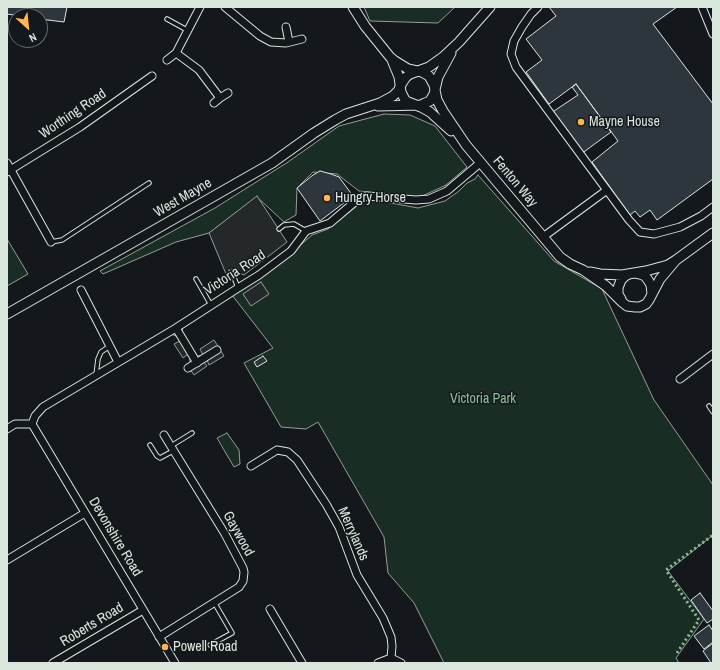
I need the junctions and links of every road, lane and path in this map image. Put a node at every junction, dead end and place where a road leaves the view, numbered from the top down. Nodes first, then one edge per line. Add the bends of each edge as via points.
1 (200, 7) edge
2 (225, 7) edge
3 (353, 7) edge
4 (490, 7) edge
5 (538, 7) edge
6 (702, 7) edge
7 (167, 19) dead end
8 (286, 27) dead end
9 (187, 30) junction
10 (713, 34) edge
11 (302, 39) dead end
12 (289, 42) junction
13 (459, 42) junction
14 (176, 53) junction
15 (390, 57) junction
16 (167, 60) dead end
17 (418, 72) junction
18 (152, 76) dead end
19 (401, 87) junction
20 (435, 90) junction
21 (228, 93) dead end
22 (220, 98) junction
23 (214, 103) dead end
24 (416, 105) junction
25 (371, 107) junction
26 (466, 145) junction
27 (7, 163) edge
28 (480, 163) junction
29 (9, 171) edge
30 (149, 182) dead end
31 (607, 190) junction
32 (713, 207) edge
33 (279, 229) dead end
34 (306, 231) junction
35 (712, 236) edge
36 (543, 237) junction
37 (52, 242) joint
38 (676, 260) junction
39 (582, 270) junction
40 (232, 272) dead end
41 (632, 273) junction
42 (196, 279) dead end
43 (238, 288) junction
44 (81, 290) dead end
45 (652, 294) junction
46 (622, 302) junction
47 (211, 305) junction
48 (7, 314) edge
49 (176, 328) junction
50 (110, 346) junction
51 (217, 350) dead end
52 (713, 354) edge
53 (118, 362) junction
54 (197, 363) junction
55 (188, 368) dead end
56 (96, 375) junction
57 (680, 379) dead end
58 (709, 406) dead end
59 (713, 412) edge
60 (32, 424) junction
61 (7, 428) edge
62 (192, 433) dead end
63 (164, 435) dead end
64 (150, 445) dead end
65 (172, 448) junction
66 (251, 466) dead end
67 (85, 513) junction
68 (7, 560) edge
69 (214, 602) junction
70 (270, 609) dead end
71 (143, 610) junction
72 (159, 637) junction
73 (210, 645) dead end
74 (390, 658) junction
75 (53, 663) edge
76 (175, 663) edge
77 (302, 663) edge
78 (378, 663) edge
79 (401, 663) edge

1 - 9 street
2 - 12 street via 260,36 271,42
3 - 15 street
4 - 13 street, West Mayne
5 - 31 street via 522,27 511,54 516,67
6 - 10 street
7 - 9 lane
8 - 12 street
9 - 14 street
11 - 12 street
13 - 17 street, West Mayne via 435,64
13 - 20 street, West Mayne via 438,77
14 - 16 street
14 - 22 street via 199,70
15 - 17 street via 401,66
15 - 19 street via 397,70
17 - 19 street, West Mayne via 406,77
17 - 20 street via 429,76
18 - 29 street, Worthing Road via 80,127
19 - 24 street via 404,100
19 - 25 street, West Mayne via 393,96
20 - 24 street, West Mayne via 430,101
20 - 26 street, Fenton Way via 443,111
21 - 22 street
22 - 23 street
24 - 25 street, West Mayne
24 - 26 street, Fenton Way via 430,112
25 - 48 street, West Mayne via 346,114 323,126 272,163
26 - 28 street, Fenton Way
27 - 29 street
28 - 34 street via 448,191 429,199 367,196 357,200 330,223
28 - 36 street, Fenton Way
29 - 37 street
30 - 37 lane via 62,240
31 - 32 street via 640,232 654,234 680,227
31 - 36 street
33 - 34 lane via 284,225 294,224
34 - 43 street, Victoria Road via 291,251
35 - 38 street, Fenton Way
36 - 39 street, Fenton Way via 560,257
38 - 41 street, Fenton Way via 668,265
38 - 45 street, Fenton Way via 660,279
39 - 41 street, Fenton Way via 613,275
39 - 46 street, Fenton Way via 606,286
40 - 43 lane
41 - 45 street via 645,276 651,285
41 - 46 street via 621,280 618,288
42 - 47 lane
43 - 47 street, Victoria Road
44 - 50 street
45 - 46 street, Fenton Way via 646,304 640,307 630,307
47 - 49 street, Victoria Road
49 - 53 street, Victoria Road
49 - 54 street
50 - 53 street
50 - 56 lane via 101,352
51 - 54 street
52 - 57 street
53 - 56 street, Victoria Road
54 - 55 street
56 - 60 street, Victoria Road via 43,407
58 - 59 lane
60 - 61 street via 15,424
60 - 67 street, Devonshire Road
62 - 65 lane
63 - 65 street, Gaywood
64 - 65 lane via 160,458
65 - 69 street, Gaywood via 243,568 243,581 239,587
66 - 74 street, Merrylands via 277,450 288,452 297,460 339,527 357,575 383,618 391,637
67 - 68 street
67 - 71 street, Devonshire Road
69 - 72 street, Gaywood
69 - 73 lane via 232,633
70 - 77 street
71 - 72 street, Devonshire Road
71 - 75 street, Roberts Road
72 - 76 street, Devonshire Road
74 - 78 street
74 - 79 street

